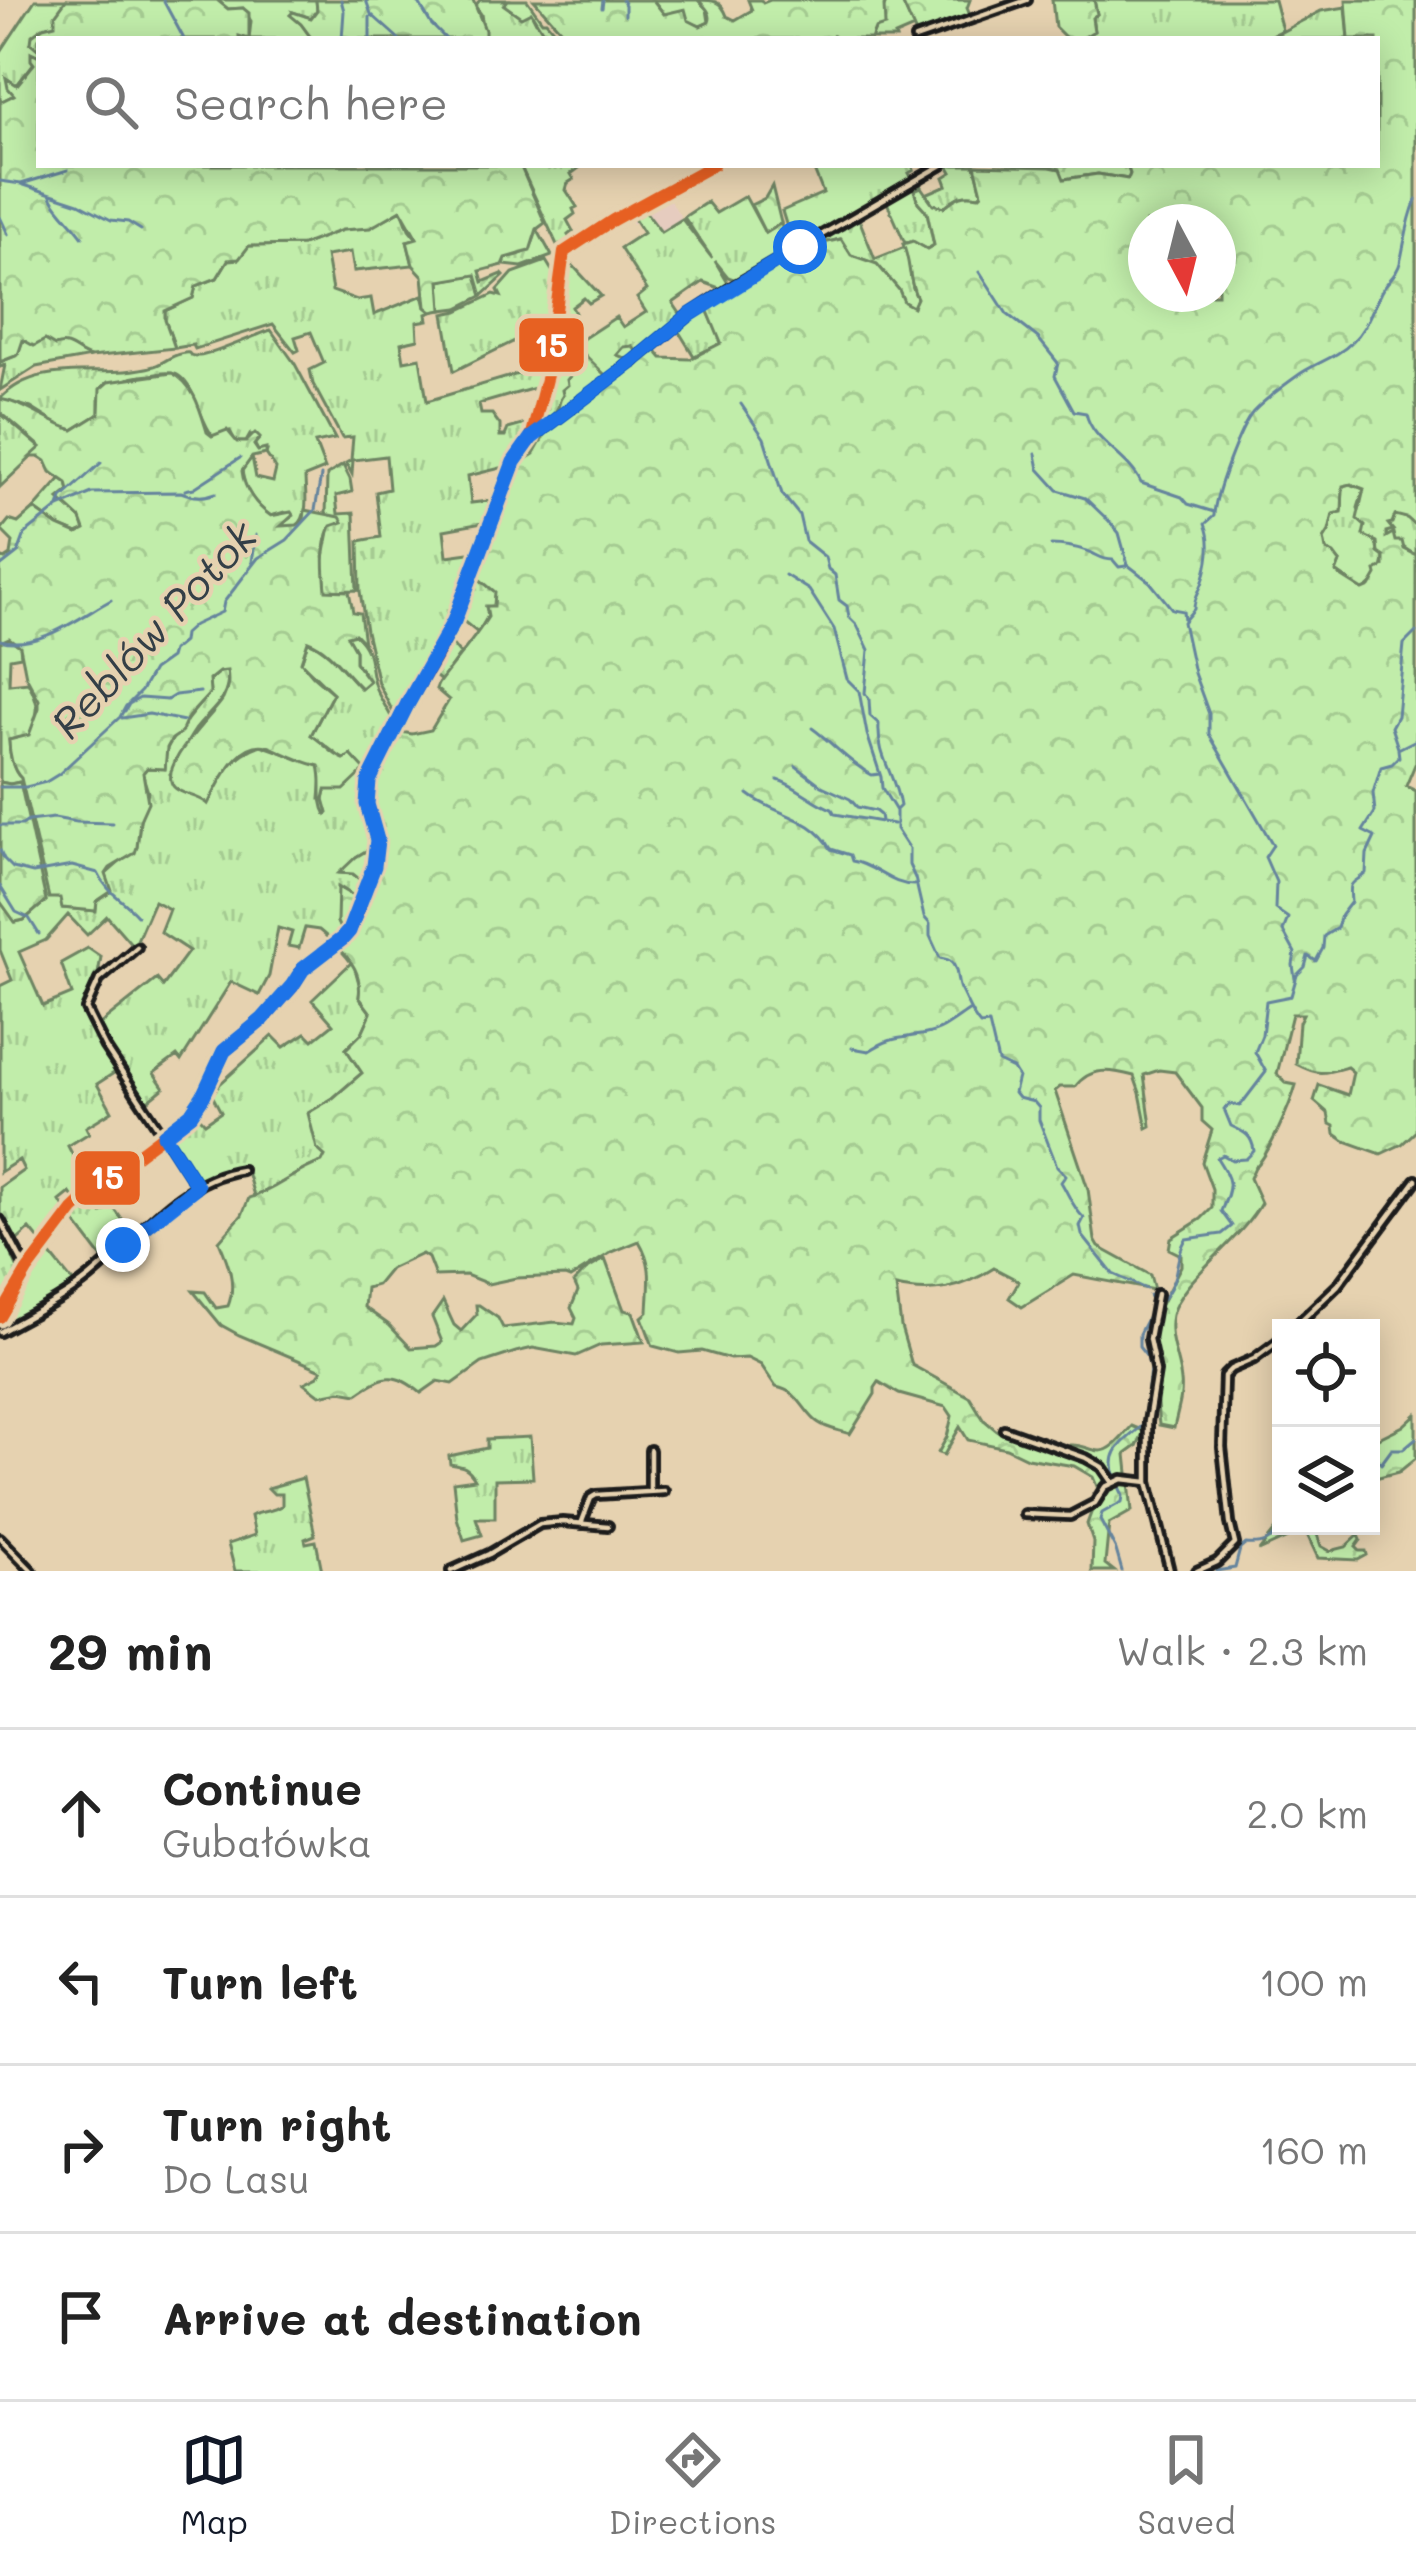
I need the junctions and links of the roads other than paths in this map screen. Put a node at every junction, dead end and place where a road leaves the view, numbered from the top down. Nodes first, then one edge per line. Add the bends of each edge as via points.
1 (1027, 0) edge
2 (924, 36) edge
3 (708, 168) edge
4 (937, 168) edge
5 (531, 438) junction
6 (136, 947) dead end
7 (164, 1135) junction
8 (242, 1170) dead end
9 (1416, 1180) edge
10 (197, 1186) junction
11 (0, 1220) edge
12 (27, 1271) junction
13 (1157, 1294) dead end
14 (0, 1318) edge
15 (1302, 1319) edge
16 (0, 1332) edge
17 (1272, 1346) edge
18 (1004, 1430) dead end
19 (650, 1450) dead end
20 (1148, 1482) junction
21 (1113, 1483) junction
22 (664, 1491) dead end
23 (650, 1492) junction
24 (1024, 1514) dead end
25 (581, 1523) junction
26 (608, 1526) dead end
27 (0, 1538) edge
28 (32, 1571) edge
29 (451, 1571) edge
30 (1170, 1571) edge
31 (1197, 1571) edge

1 - 2 street
3 - 5 street via 564,252
4 - 5 street via 703,306
5 - 7 street via 514,462 454,621 369,781 374,866 349,931 224,1051 191,1114
6 - 7 street via 99,980 86,1009
7 - 10 street
7 - 12 street via 87,1195
8 - 10 street
9 - 15 street via 1338,1285
10 - 16 street via 88,1279
11 - 12 street
12 - 14 street
13 - 20 street
17 - 31 street via 1224,1376 1223,1466 1235,1544
18 - 21 street via 1086,1458
19 - 23 street
20 - 21 street
20 - 30 street
21 - 24 street via 1080,1513
22 - 23 street
23 - 25 street via 596,1495
25 - 26 street
25 - 29 street via 537,1526
27 - 28 street

